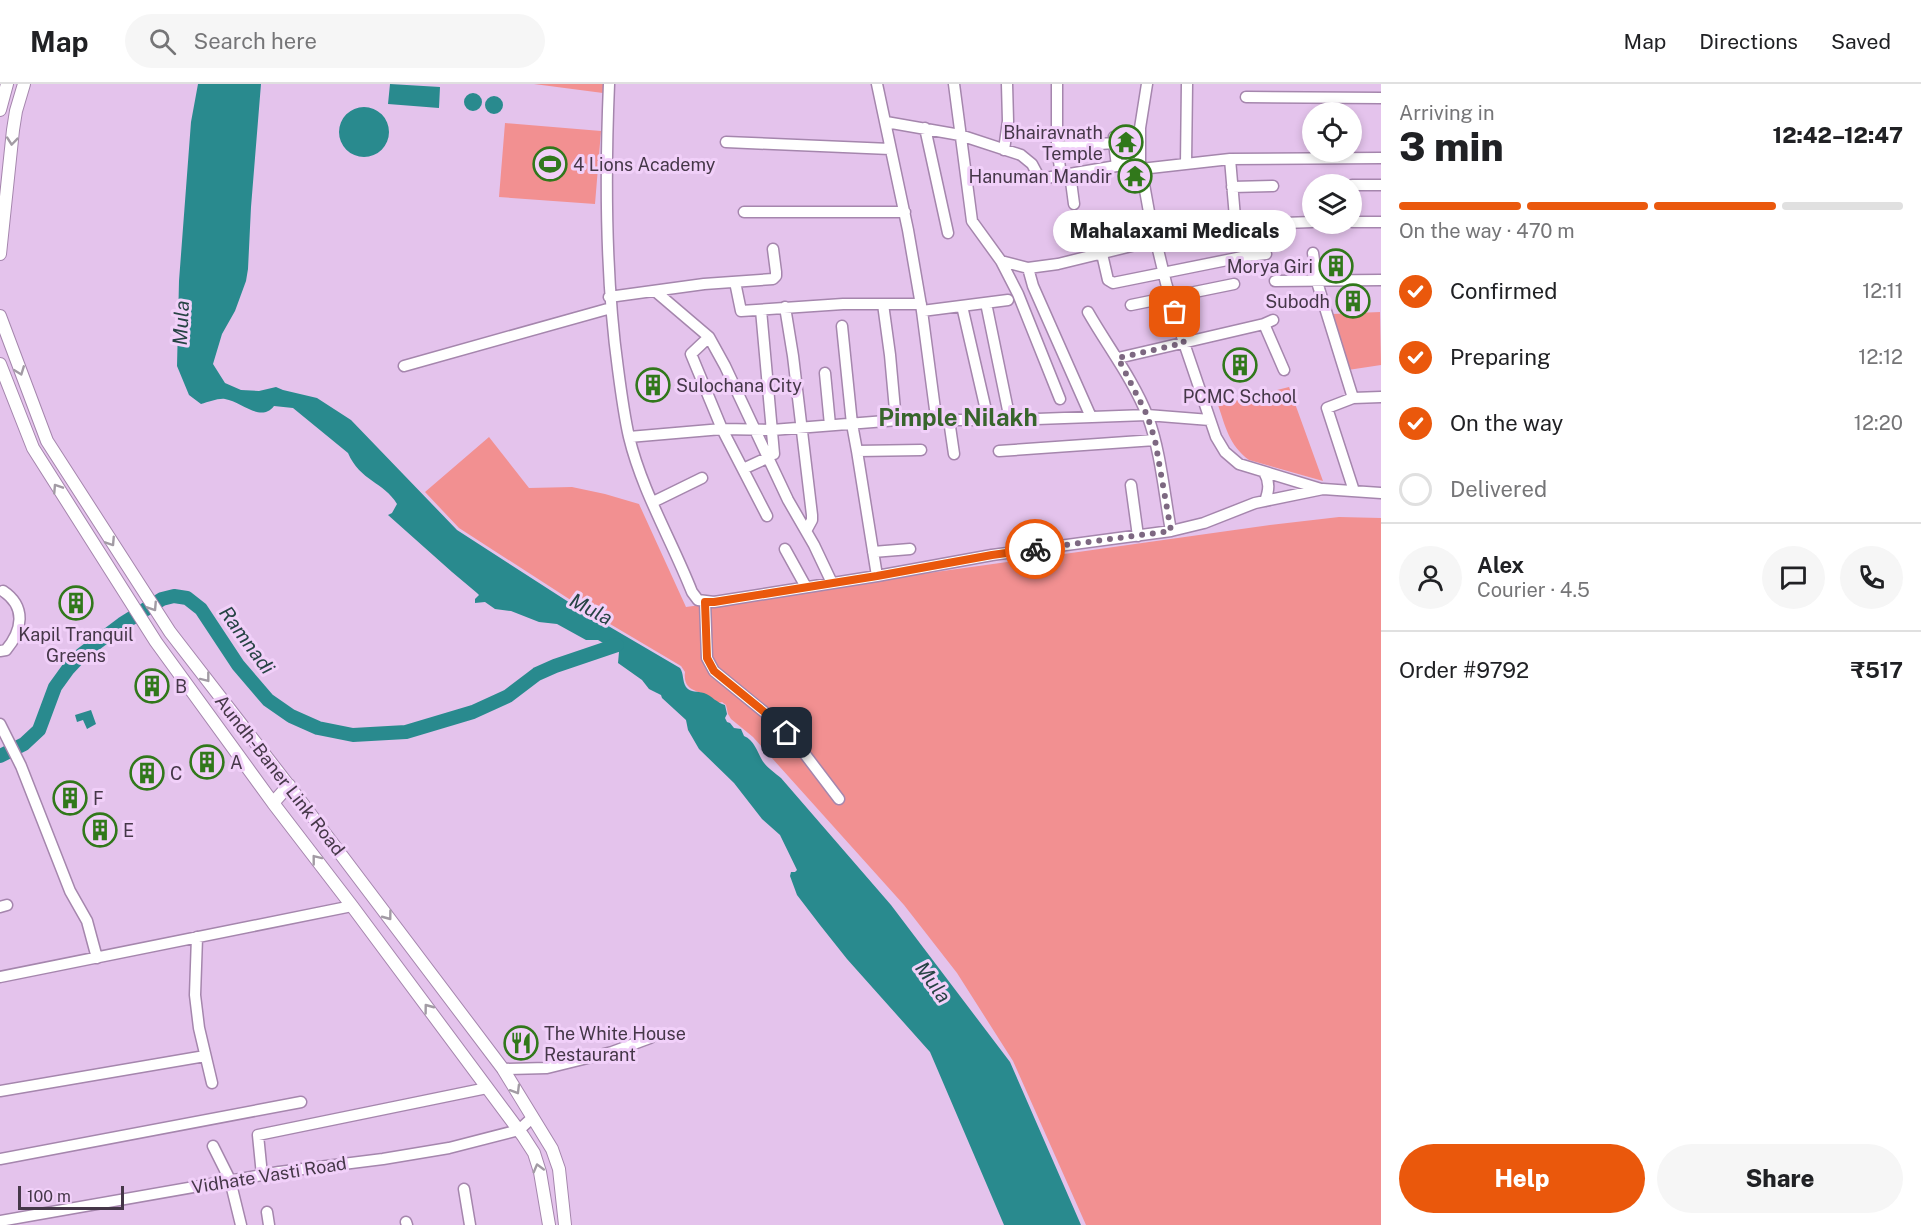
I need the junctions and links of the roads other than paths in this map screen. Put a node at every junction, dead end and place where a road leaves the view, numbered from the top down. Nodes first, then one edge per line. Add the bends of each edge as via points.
1 (24, 84) edge
2 (609, 84) edge
3 (877, 84) edge
4 (954, 84) edge
5 (1007, 84) edge
6 (1057, 84) edge
7 (1147, 84) edge
8 (1187, 84) edge
9 (4, 90) edge
10 (1246, 97) dead end
11 (1381, 99) edge
12 (0, 110) edge
13 (885, 122) junction
14 (925, 128) junction
15 (960, 135) junction
16 (1140, 135) junction
17 (726, 142) dead end
18 (1114, 143) junction
19 (1057, 147) junction
20 (890, 149) junction
21 (1004, 150) junction
22 (1381, 158) edge
23 (1230, 159) junction
24 (1185, 164) junction
25 (1117, 166) junction
26 (1140, 166) junction
27 (1066, 175) junction
28 (1362, 185) edge
29 (1381, 185) edge
30 (1273, 186) dead end
31 (1232, 187) junction
32 (1074, 204) dead end
33 (744, 212) dead end
34 (904, 212) junction
35 (1302, 222) edge
36 (1362, 222) edge
37 (1381, 222) edge
38 (1236, 229) junction
39 (948, 233) dead end
40 (1156, 240) junction
41 (773, 249) dead end
42 (1313, 253) dead end
43 (1102, 254) junction
44 (1266, 254) dead end
45 (0, 255) edge
46 (1001, 261) junction
47 (1028, 268) junction
48 (1164, 273) junction
49 (1381, 280) edge
50 (1275, 281) dead end
51 (735, 282) junction
52 (1317, 282) junction
53 (1234, 284) dead end
54 (655, 291) junction
55 (1170, 296) junction
56 (1008, 300) dead end
57 (610, 303) junction
58 (986, 303) junction
59 (883, 304) junction
60 (1131, 305) dead end
61 (962, 306) junction
62 (785, 307) junction
63 (921, 307) junction
64 (761, 310) junction
65 (1088, 312) dead end
66 (0, 316) edge
67 (842, 326) dead end
68 (709, 337) junction
69 (1184, 343) junction
70 (1118, 358) junction
71 (0, 364) edge
72 (404, 366) dead end
73 (1284, 369) dead end
74 (825, 373) dead end
75 (1381, 397) edge
76 (1353, 398) junction
77 (1060, 399) dead end
78 (1147, 415) junction
79 (936, 417) junction
80 (1091, 417) junction
81 (988, 419) junction
82 (949, 420) junction
83 (1010, 420) junction
84 (1210, 420) junction
85 (896, 421) junction
86 (852, 424) junction
87 (830, 425) junction
88 (801, 428) junction
89 (722, 429) junction
90 (753, 429) junction
91 (772, 430) junction
92 (629, 437) junction
93 (1155, 440) junction
94 (858, 450) junction
95 (921, 450) dead end
96 (999, 451) dead end
97 (954, 454) dead end
98 (771, 456) junction
99 (743, 469) junction
100 (1264, 472) junction
101 (702, 478) dead end
102 (1131, 485) dead end
103 (1323, 489) junction
104 (1354, 491) junction
105 (1381, 493) edge
106 (1265, 501) junction
107 (653, 502) junction
108 (767, 516) dead end
109 (806, 531) junction
110 (1171, 531) junction
111 (1138, 536) junction
112 (785, 549) dead end
113 (910, 549) dead end
114 (873, 552) junction
115 (877, 576) junction
116 (832, 583) junction
117 (806, 587) junction
118 (3, 591) dead end
119 (705, 602) junction
120 (0, 651) edge
121 (0, 724) edge
122 (289, 785) junction
123 (839, 799) dead end
124 (273, 803) junction
125 (367, 888) junction
126 (352, 906) junction
127 (197, 937) junction
128 (97, 957) junction
129 (0, 977) edge
130 (650, 1038) dead end
131 (205, 1056) junction
132 (502, 1069) junction
133 (212, 1083) dead end
134 (487, 1088) junction
135 (0, 1091) edge
136 (301, 1102) dead end
137 (532, 1118) junction
138 (519, 1130) junction
139 (213, 1146) dead end
140 (0, 1159) edge
141 (262, 1175) junction
142 (230, 1180) junction
143 (464, 1190) dead end
144 (267, 1212) dead end
145 (0, 1221) edge
146 (241, 1225) edge
147 (269, 1225) edge
148 (470, 1225) edge
149 (549, 1225) edge
150 (565, 1225) edge

1 -> 45 main road via 13,130
2 - 57 street
3 - 13 street via 878,104
4 - 15 street
5 - 21 street
6 - 19 street
7 - 16 street
8 - 24 street
9 - 12 main road
10 - 11 street
13 - 14 street
13 - 20 street
14 - 15 street
14 - 39 street
15 - 21 street
15 - 46 street via 972,221
16 - 18 street via 1114,137
16 - 26 street
17 - 20 street
18 - 19 street
18 - 25 street
19 - 27 street
20 - 34 street
21 - 27 street via 1021,155 1032,164 1040,179
22 - 23 street
23 - 24 street
23 - 31 street
24 - 26 street
25 - 26 street
25 - 27 street
26 - 40 street
27 - 32 street
28 - 29 street
30 - 31 street
31 - 38 street
33 - 34 street
34 - 63 street
35 - 38 street
36 - 37 street
38 - 40 street
40 - 43 street
40 - 48 street
41 - 51 street via 775,278
42 - 52 street
43 - 47 street
43 - 48 street via 1110,282
44 - 48 street
46 - 47 street
46 - 77 street
47 - 80 street
48 - 55 street
49 - 52 street
50 - 52 street
51 - 54 street
51 - 64 street via 741,311
52 - 76 street
53 - 55 street
54 - 57 street
54 - 68 street
55 - 60 street
55 - 69 street
56 - 58 street
57 - 72 street
57 - 92 street
58 - 61 street
58 - 83 street
59 - 62 street
59 - 63 street
59 - 85 street
61 - 63 street
61 - 81 street
62 - 64 street
62 - 88 street
63 - 79 street
64 - 91 street
65 - 70 street
66 -> 122 main road, Aundh-Baner Link Road via 47,441 170,632
67 - 86 street
68 - 89 street via 691,354
68 - 90 street
69 - 70 street
69 - 73 street via 1268,322
69 - 84 street
70 - 78 street
124 -> 71 main road, Aundh-Baner Link Road via 156,642 33,448
74 - 87 street
75 - 76 street
76 - 104 street via 1327,408
78 - 80 street
78 - 84 street
78 - 93 street
79 - 82 street
79 - 85 street
80 - 83 street
81 - 82 street
81 - 83 street
82 - 97 street
84 - 100 street via 1231,459
85 - 86 street
86 - 87 street
86 - 94 street
87 - 88 street
88 - 91 street
88 - 109 street via 812,515
89 - 90 street
89 - 92 street
89 - 99 street
90 - 91 street
90 - 98 street
91 - 98 street
92 - 107 street
93 - 96 street
93 - 110 street
94 - 95 street
94 - 114 street
98 - 99 street
98 - 109 street via 788,500
99 - 108 street
100 - 103 street
100 - 106 street via 1269,486
101 - 107 street
102 - 111 street
103 - 104 street
103 - 106 street
104 - 105 street
106 - 110 street
107 - 119 street via 692,592
109 - 116 street
110 - 111 street
111 - 115 street via 992,555
112 - 117 street
113 - 114 street
114 - 115 street
115 - 116 street
116 - 117 street
117 - 119 street
118 - 120 street via 14,602 20,618 19,631 6,650
119 - 123 street via 710,666 779,724
121 - 128 street via 21,766 70,891 87,921
122 - 124 main road
122 - 125 main road, Aundh-Baner Link Road
126 -> 124 main road, Aundh-Baner Link Road
125 - 126 main road
125 -> 132 main road, Aundh-Baner Link Road
126 - 127 street
134 -> 126 main road, Aundh-Baner Link Road
127 - 128 street
127 - 131 street via 195,995
128 - 129 street
130 - 132 street via 547,1068
131 - 133 street
131 - 135 street
132 -> 137 main road, Aundh-Baner Link Road
134 - 138 main road, Aundh-Baner Link Road
134 - 141 street via 258,1135
136 - 140 street
137 - 138 street, Vidhate Vasti Road
137 - 150 main road, Aundh-Baner Link Road via 552,1149 559,1169
138 - 141 street, Vidhate Vasti Road via 449,1148
149 -> 138 main road, Aundh-Baner Link Road via 540,1172 534,1153
139 - 142 street
141 - 142 street, Vidhate Vasti Road
142 - 145 street, Vidhate Vasti Road
142 - 146 street
143 - 148 street
144 - 147 street

